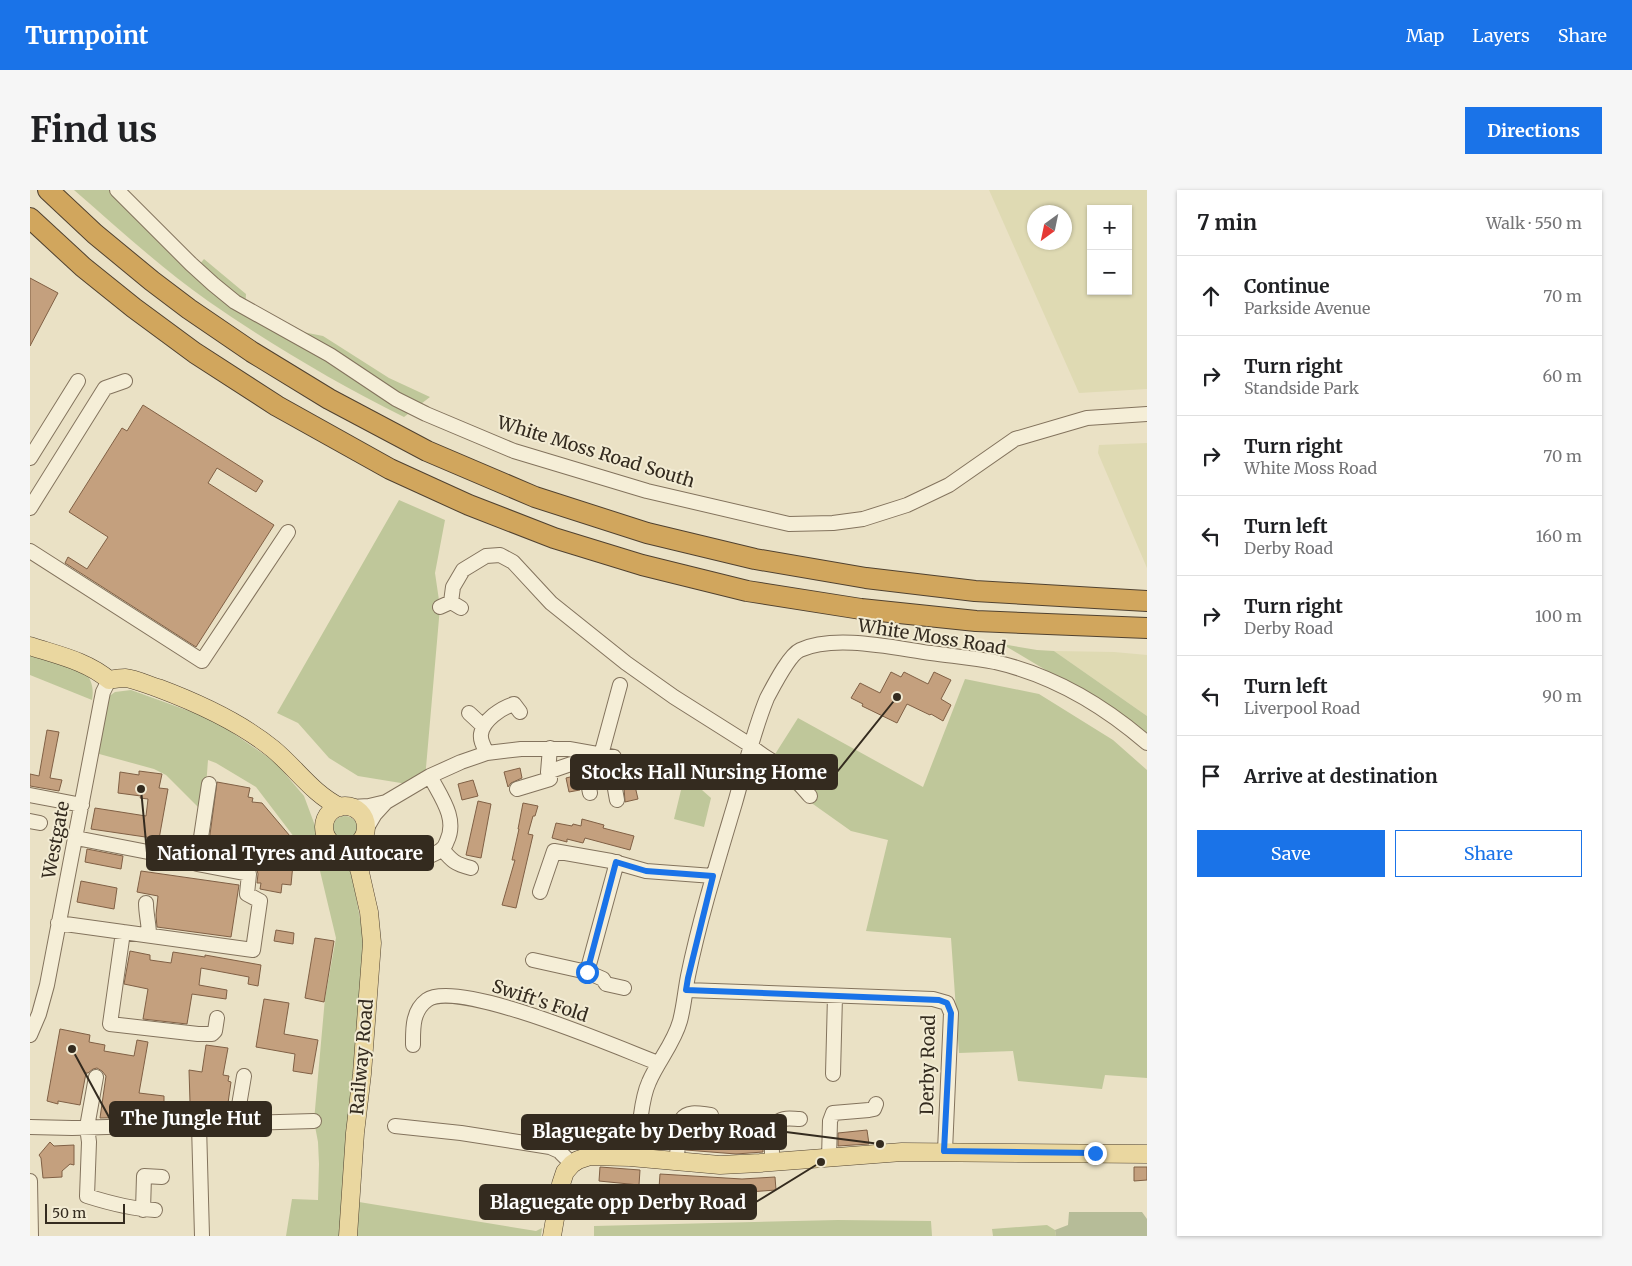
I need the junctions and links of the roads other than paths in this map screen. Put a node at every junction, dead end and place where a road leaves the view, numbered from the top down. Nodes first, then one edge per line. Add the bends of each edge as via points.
1 (48, 190) edge
2 (117, 190) edge
3 (30, 218) edge
4 (78, 381) dead end
5 (125, 381) dead end
6 (1147, 414) edge
7 (30, 458) edge
8 (30, 508) edge
9 (288, 532) dead end
10 (30, 551) edge
11 (1147, 601) edge
12 (451, 606) dead end
13 (1147, 628) edge
14 (30, 646) edge
15 (109, 680) junction
16 (620, 685) dead end
17 (516, 704) dead end
18 (469, 713) dead end
19 (483, 726) junction
20 (1147, 743) edge
21 (750, 745) junction
22 (550, 748) junction
23 (487, 753) junction
24 (585, 767) junction
25 (612, 772) junction
26 (430, 776) junction
27 (549, 776) junction
28 (641, 778) dead end
29 (306, 782) junction
30 (209, 784) dead end
31 (517, 789) dead end
32 (590, 793) dead end
33 (30, 795) edge
34 (810, 796) dead end
35 (617, 800) dead end
36 (386, 802) junction
37 (82, 805) junction
38 (346, 807) junction
39 (324, 824) junction
40 (364, 834) junction
41 (76, 838) junction
42 (337, 846) junction
43 (442, 849) junction
44 (148, 852) dead end
45 (416, 862) dead end
46 (616, 862) junction
47 (471, 868) dead end
48 (713, 876) junction
49 (362, 878) junction
50 (540, 892) dead end
51 (146, 903) dead end
52 (58, 923) junction
53 (123, 932) junction
54 (149, 935) junction
55 (533, 960) dead end
56 (587, 972) junction
57 (624, 988) dead end
58 (686, 990) junction
59 (835, 996) junction
60 (217, 1018) dead end
61 (30, 1035) edge
62 (413, 1045) dead end
63 (658, 1064) junction
64 (829, 1069) dead end
65 (244, 1076) dead end
66 (96, 1077) dead end
67 (876, 1104) dead end
68 (711, 1115) dead end
69 (800, 1119) dead end
70 (314, 1121) dead end
71 (236, 1123) junction
72 (199, 1124) junction
73 (395, 1126) dead end
74 (30, 1127) edge
75 (87, 1127) junction
76 (944, 1151) junction
77 (1147, 1154) edge
78 (630, 1157) junction
79 (829, 1158) junction
80 (676, 1161) junction
81 (772, 1162) junction
82 (572, 1164) junction
83 (162, 1177) dead end
84 (30, 1181) edge
85 (31, 1228) edge
86 (202, 1236) edge
87 (348, 1236) edge
88 (552, 1236) edge

1 - 11 highway via 152,281 252,352 329,399 427,451 535,497 647,533 764,561 975,591
2 - 6 street, White Moss Road South via 198,270 236,302 426,414 514,451 647,491 789,524 863,519 906,505 949,485 1014,439 1087,418
3 - 13 highway via 134,308 195,353 277,406 428,487 554,538 642,566 747,591 861,609 976,621
4 - 7 street
5 - 8 street via 105,388
9 - 10 street via 202,661
12 - 21 street via 453,587 463,570 486,556 500,555 513,562 551,603 626,663
14 - 15 main road via 85,664
15 - 29 main road via 125,678 148,685 214,713 273,749
15 - 37 street, Westgate via 101,702
16 - 22 street via 607,756
17 - 19 street via 505,707
18 - 19 street
19 - 23 street via 482,743
20 - 21 street, White Moss Road via 1077,693 1052,680 996,662 877,645 827,642 798,650 783,668
21 - 34 street via 788,773
21 - 48 street, White Moss Road
22 - 23 street
22 - 27 street
23 - 26 street
24 - 25 street
24 - 27 street via 571,764
24 - 32 street
25 - 28 street
25 - 35 street
26 - 36 street
26 - 43 street via 452,821
27 - 31 street
29 - 38 main road via 324,798
29 - 39 main road
30 - 54 street via 197,864 249,874 247,894 260,901 253,950
33 - 37 street
36 - 38 street
36 - 40 street
37 - 41 street, Westgate
38 - 39 main road via 329,813
38 - 40 main road via 360,813
39 - 42 main road via 327,838
40 - 42 main road via 355,845
40 - 49 main road, Railway Road
41 - 44 street
41 - 52 street, Westgate
42 - 49 main road, Railway Road via 354,861
43 - 45 street
43 - 47 street via 458,865
46 - 48 street via 646,871
46 - 50 street via 554,851
46 - 56 street
48 - 58 street, White Moss Road
49 - 87 main road, Railway Road via 370,912 372,944
51 - 54 street
52 - 53 street
52 - 61 street, Westgate via 43,1000
53 - 54 street
53 - 60 street via 110,1024 212,1034
55 - 56 street
56 - 57 street via 603,979 606,984
58 - 59 street, Derby Road
58 - 63 street, White Moss Road via 676,1033
59 - 64 street
59 - 76 street, Derby Road via 933,999 947,1003 951,1013
62 - 63 street, Swift's Fold via 418,1009 428,999 451,997 532,1014
63 - 78 street, White Moss Road via 645,1091 637,1140
65 - 71 street
66 - 75 street
67 - 79 street via 869,1110 833,1113
68 - 80 street via 684,1116
69 - 81 street via 784,1119 773,1127
70 - 71 street
71 - 72 street
72 - 75 street
72 - 86 street
73 - 82 street via 451,1131 550,1148 559,1151
74 - 75 street
75 - 83 street via 85,1202 149,1210 144,1176
76 - 77 main road
76 - 79 main road
78 - 80 main road
78 - 82 main road via 590,1156
79 - 81 main road
80 - 81 main road via 720,1165
82 - 88 main road via 563,1178
84 - 85 street

